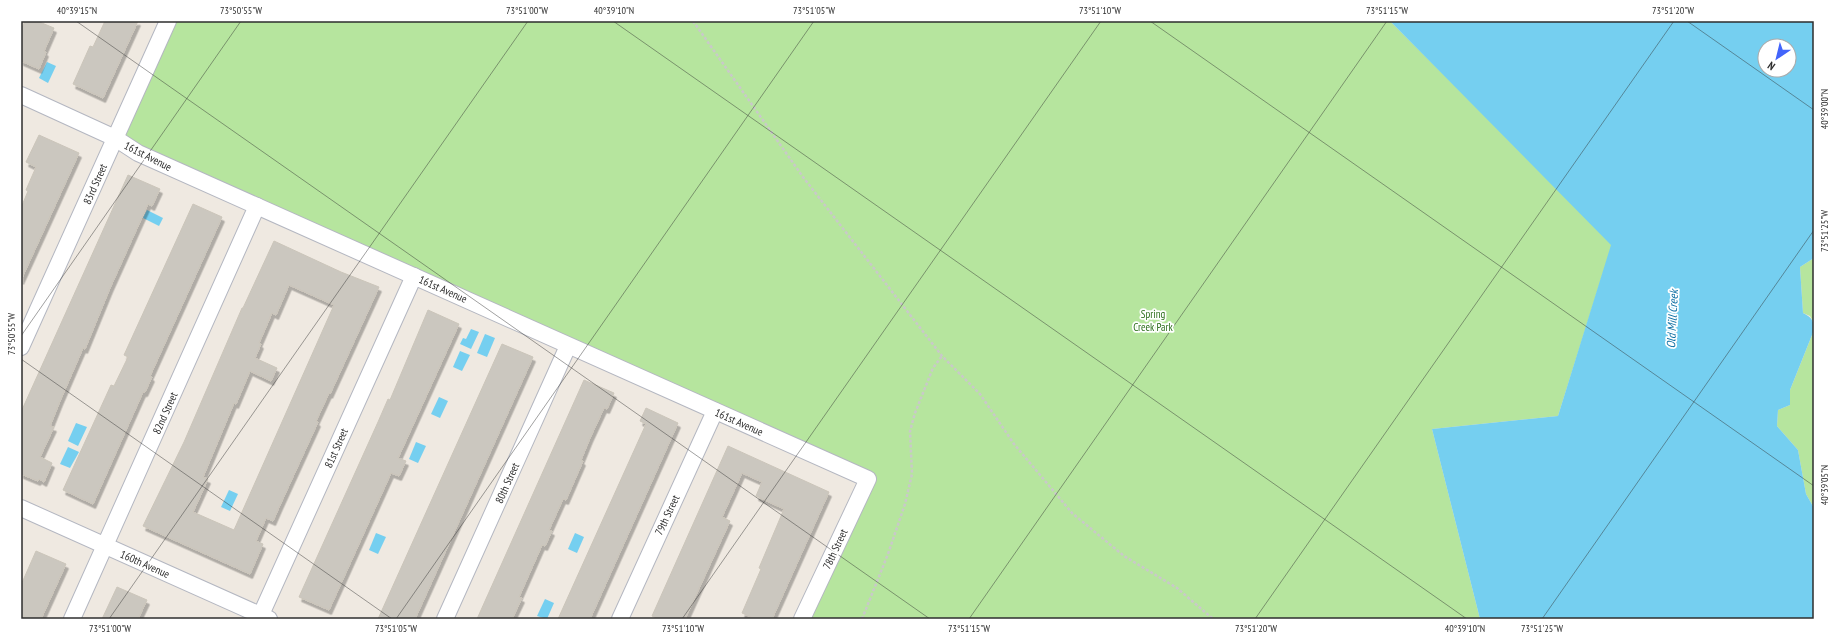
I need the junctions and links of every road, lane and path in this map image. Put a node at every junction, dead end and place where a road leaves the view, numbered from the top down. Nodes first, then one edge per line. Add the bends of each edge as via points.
1 (168, 21) edge
2 (693, 21) edge
3 (21, 94) edge
4 (115, 138) junction
5 (257, 206) junction
6 (414, 276) junction
7 (568, 346) junction
8 (21, 347) edge
9 (942, 356) junction
10 (715, 411) junction
11 (868, 479) joint
12 (21, 508) edge
13 (105, 546) junction
14 (262, 618) edge
15 (72, 619) edge
16 (446, 619) edge
17 (620, 619) edge
18 (802, 619) edge
19 (862, 619) edge
20 (1213, 619) edge

1 - 4 street, 83rd Street
2 - 9 path via 803,177
3 - 4 street, 161st Avenue
4 - 5 street, 161st Avenue via 138,153
4 - 8 street, 83rd Street
5 - 6 street, 161st Avenue
5 - 13 street, 82nd Street
6 - 7 street, 161st Avenue
6 - 14 street, 81st Street
7 - 10 street, 161st Avenue
7 - 16 street, 80th Street
9 - 19 path via 933,368 915,413 910,431 912,474 905,504
9 - 20 path via 980,394 1014,444 1072,513 1124,556 1177,588
10 - 11 street, 161st Avenue
10 - 17 street, 79th Street
11 - 18 street, 78th Street
12 - 13 street, 160th Avenue
13 - 14 street, 160th Avenue
13 - 15 street, 82nd Street

